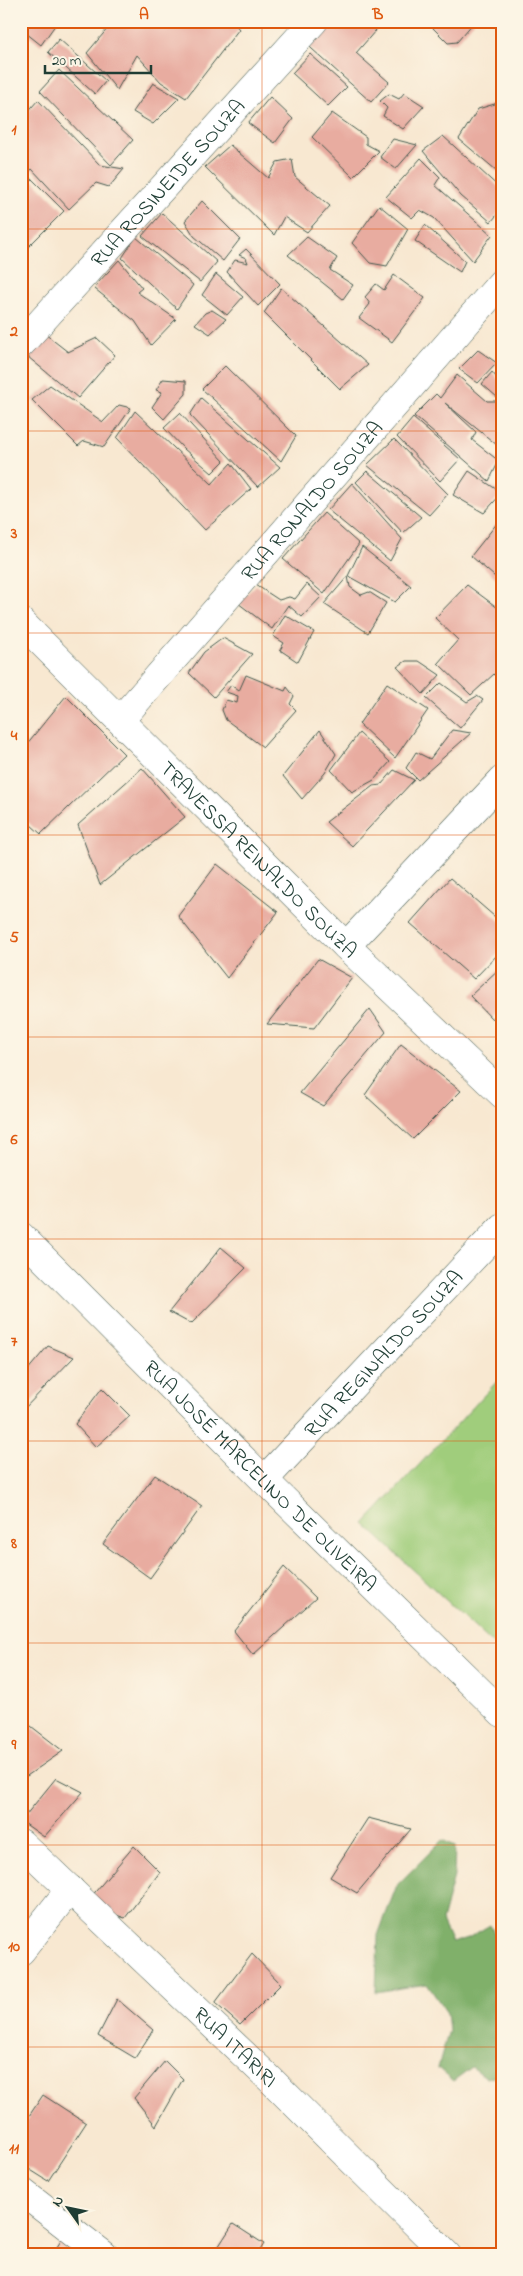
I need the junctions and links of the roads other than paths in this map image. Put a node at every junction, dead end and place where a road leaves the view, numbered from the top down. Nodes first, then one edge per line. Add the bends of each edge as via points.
1 (314, 21) edge
2 (502, 282) edge
3 (21, 344) edge
4 (21, 622) edge
5 (121, 719) junction
6 (502, 780) edge
7 (346, 946) junction
8 (502, 1094) edge
9 (502, 1227) edge
10 (21, 1236) edge
11 (264, 1480) junction
12 (502, 1713) edge
13 (21, 1843) edge
14 (70, 1889) junction
15 (21, 1951) edge
16 (21, 2191) edge
17 (104, 2255) edge
18 (447, 2255) edge

1 - 3 street, RUA ROSINEIDE SOUZA
2 - 5 street, RUA RONALDO SOUZA
4 - 5 street, TRAVESSA REINALDO SOUZA
5 - 7 street, TRAVESSA REINALDO SOUZA
6 - 7 street
7 - 8 street, TRAVESSA REINALDO SOUZA
9 - 11 street, RUA REGINALDO SOUZA
10 - 11 street, RUA JOSÉ MARCELINO DE OLIVEIRA
11 - 12 street, RUA JOSÉ MARCELINO DE OLIVEIRA
13 - 14 street, RUA ITARIRI
14 - 15 street
14 - 18 street, RUA ITARIRI
16 - 17 street

